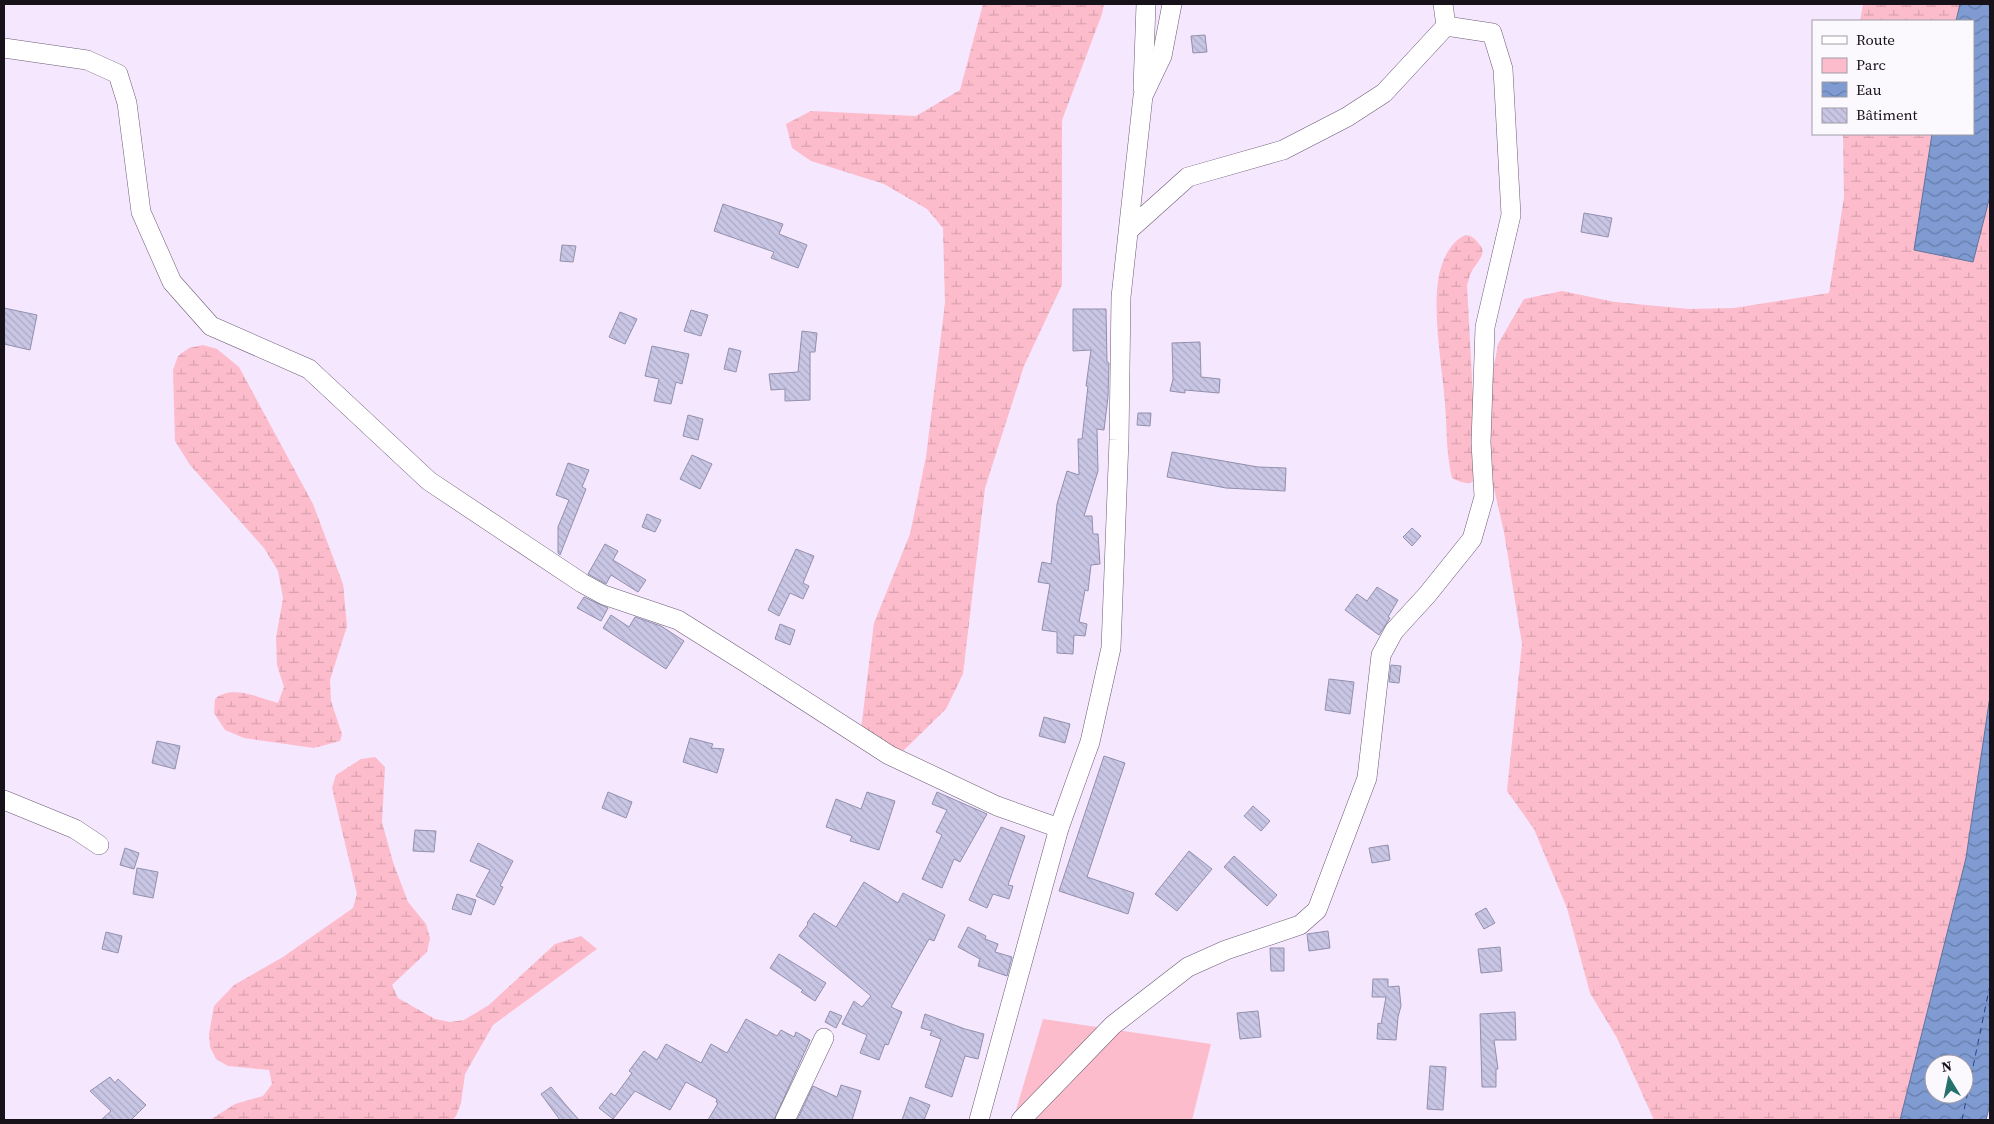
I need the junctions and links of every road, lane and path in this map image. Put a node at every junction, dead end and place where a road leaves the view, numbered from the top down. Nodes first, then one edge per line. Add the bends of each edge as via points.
1 (1146, 4) edge
2 (1172, 4) edge
3 (1442, 4) edge
4 (1446, 26) junction
5 (4, 48) edge
6 (1143, 96) junction
7 (1130, 230) junction
8 (4, 800) edge
9 (1059, 828) junction
10 (99, 845) dead end
11 (824, 1038) dead end
12 (785, 1120) edge
13 (979, 1120) edge
14 (1021, 1120) edge

1 - 6 street
2 - 6 street via 1162,56
3 - 4 street
4 - 7 street via 1384,93 1347,117 1282,150 1188,177
4 - 14 street via 1492,32 1503,69 1511,215 1485,327 1481,442 1484,497 1472,539 1394,631 1381,655 1367,778 1316,910 1300,926 1226,950 1188,968 1113,1025
5 - 9 street via 87,60 118,74 127,103 141,212 172,282 211,326 309,369 430,481 582,583 604,595 678,620 889,755 997,806
6 - 7 street
7 - 9 street via 1121,297 1111,648 1090,742
8 - 10 street via 75,829
9 - 13 street
11 - 12 street

